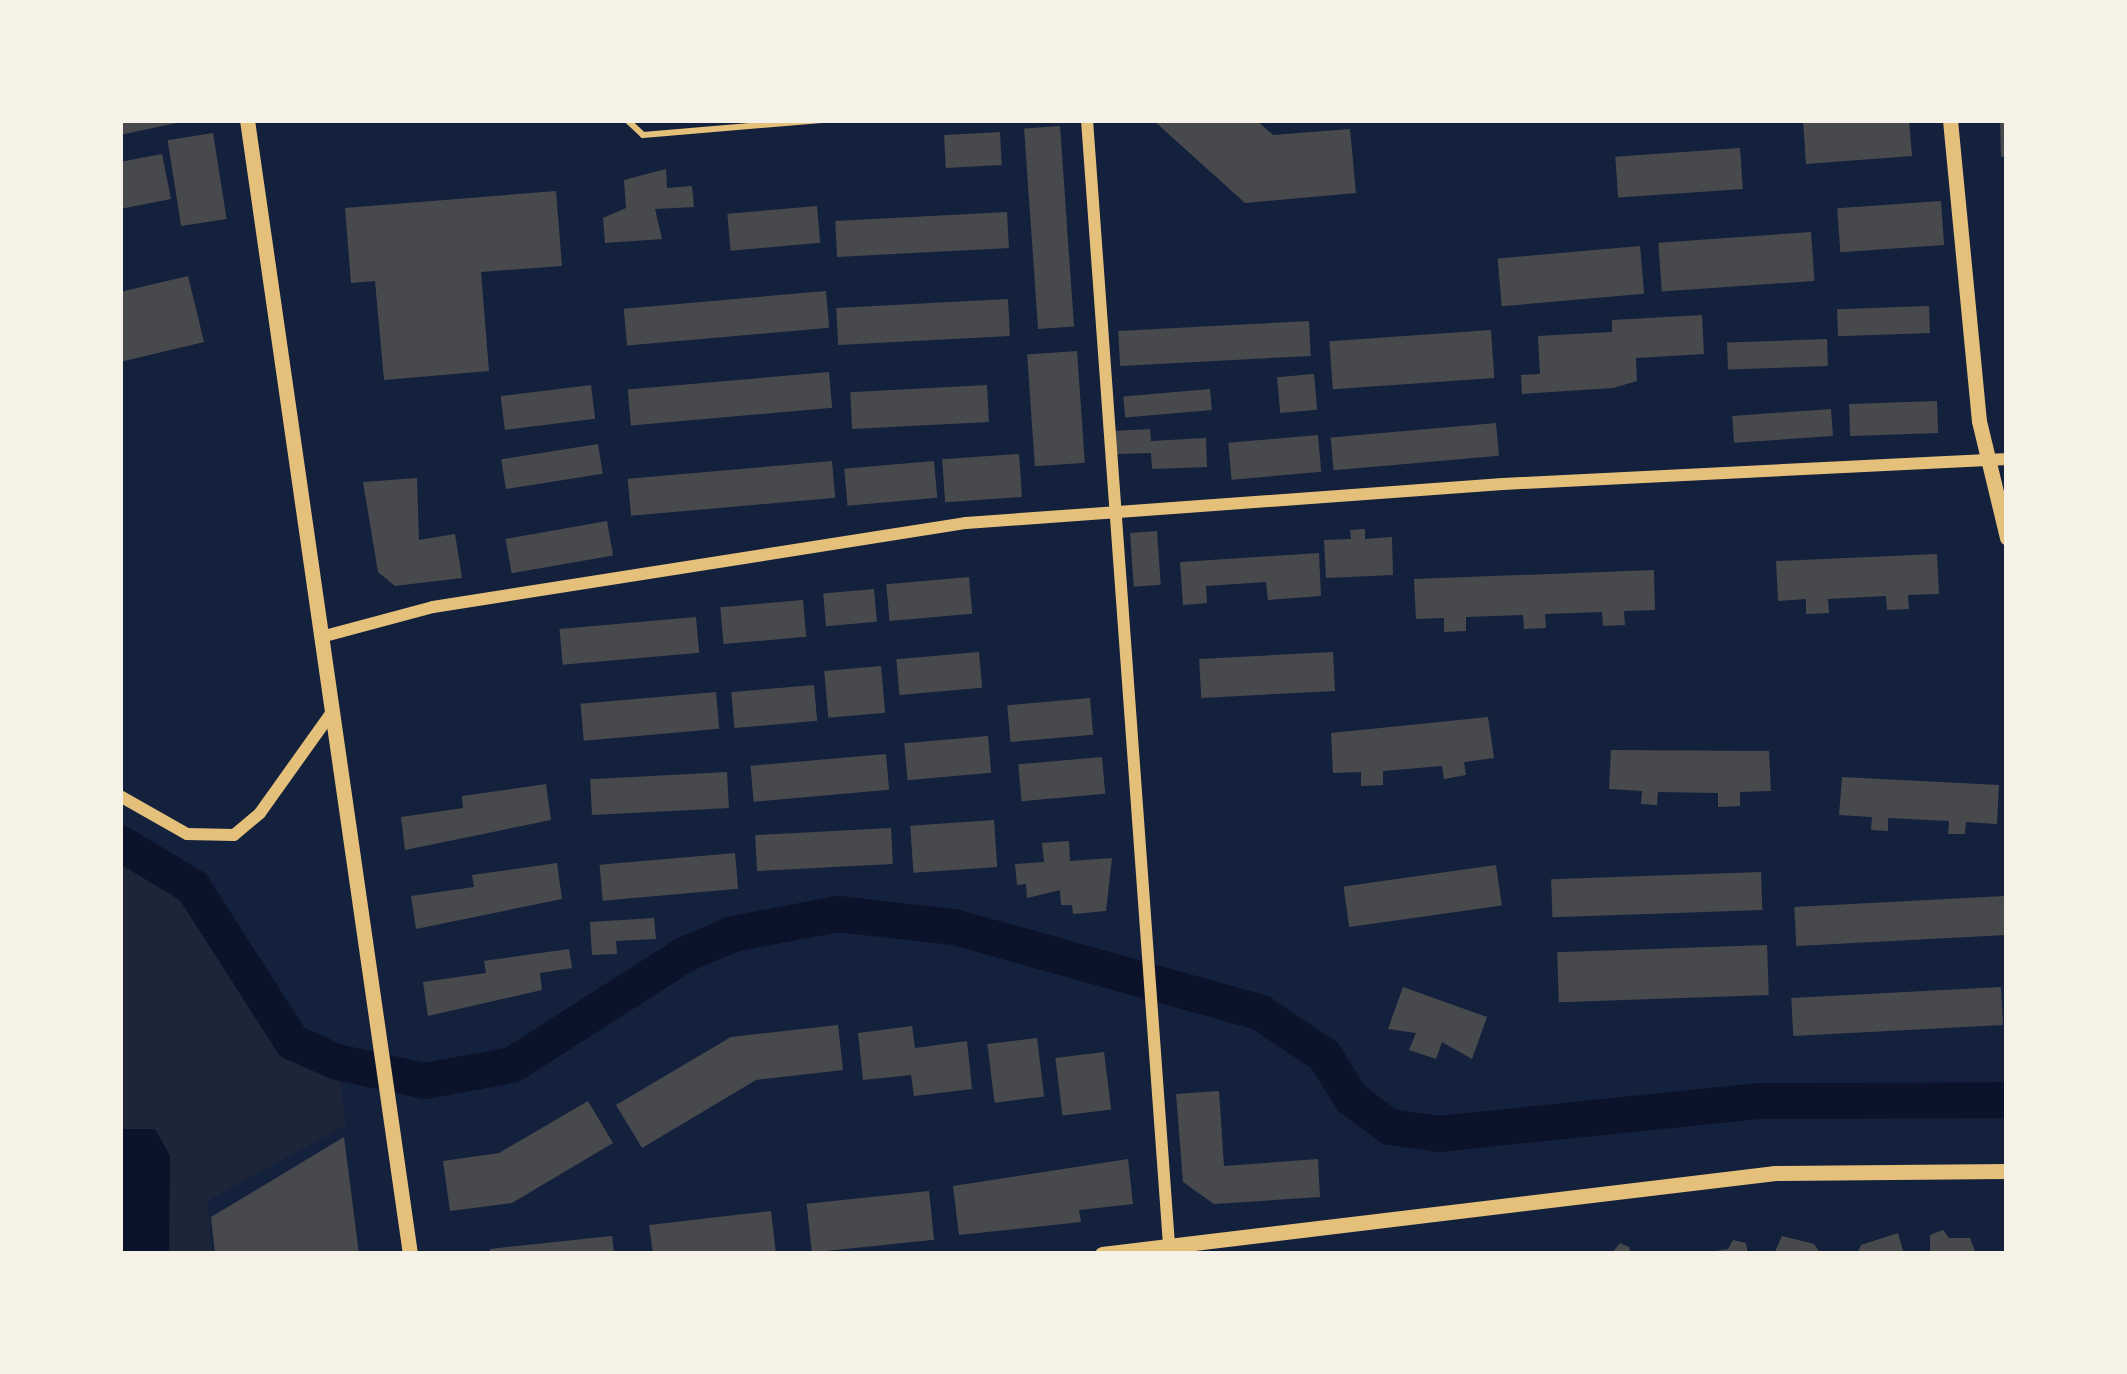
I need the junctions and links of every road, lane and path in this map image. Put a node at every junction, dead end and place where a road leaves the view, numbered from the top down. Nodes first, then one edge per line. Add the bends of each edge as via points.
1 (247, 120) edge
2 (627, 120) edge
3 (821, 120) edge
4 (1087, 120) edge
5 (1950, 120) edge
6 (2007, 459) edge
7 (1987, 460) junction
8 (1111, 511) junction
9 (2007, 538) edge
10 (322, 637) junction
11 (332, 712) junction
12 (120, 796) edge
13 (2007, 1171) edge
14 (1168, 1246) junction
15 (410, 1254) edge
16 (1102, 1254) edge

1 - 10 street
2 - 3 lane via 643,135
4 - 8 street
5 - 7 street
6 - 7 street
7 - 8 street
7 - 9 street
8 - 10 street via 837,539 433,607
8 - 14 street
10 - 11 street
11 - 12 street via 260,813 234,835 188,834
11 - 15 street
13 - 14 street via 1751,1175
14 - 16 street

